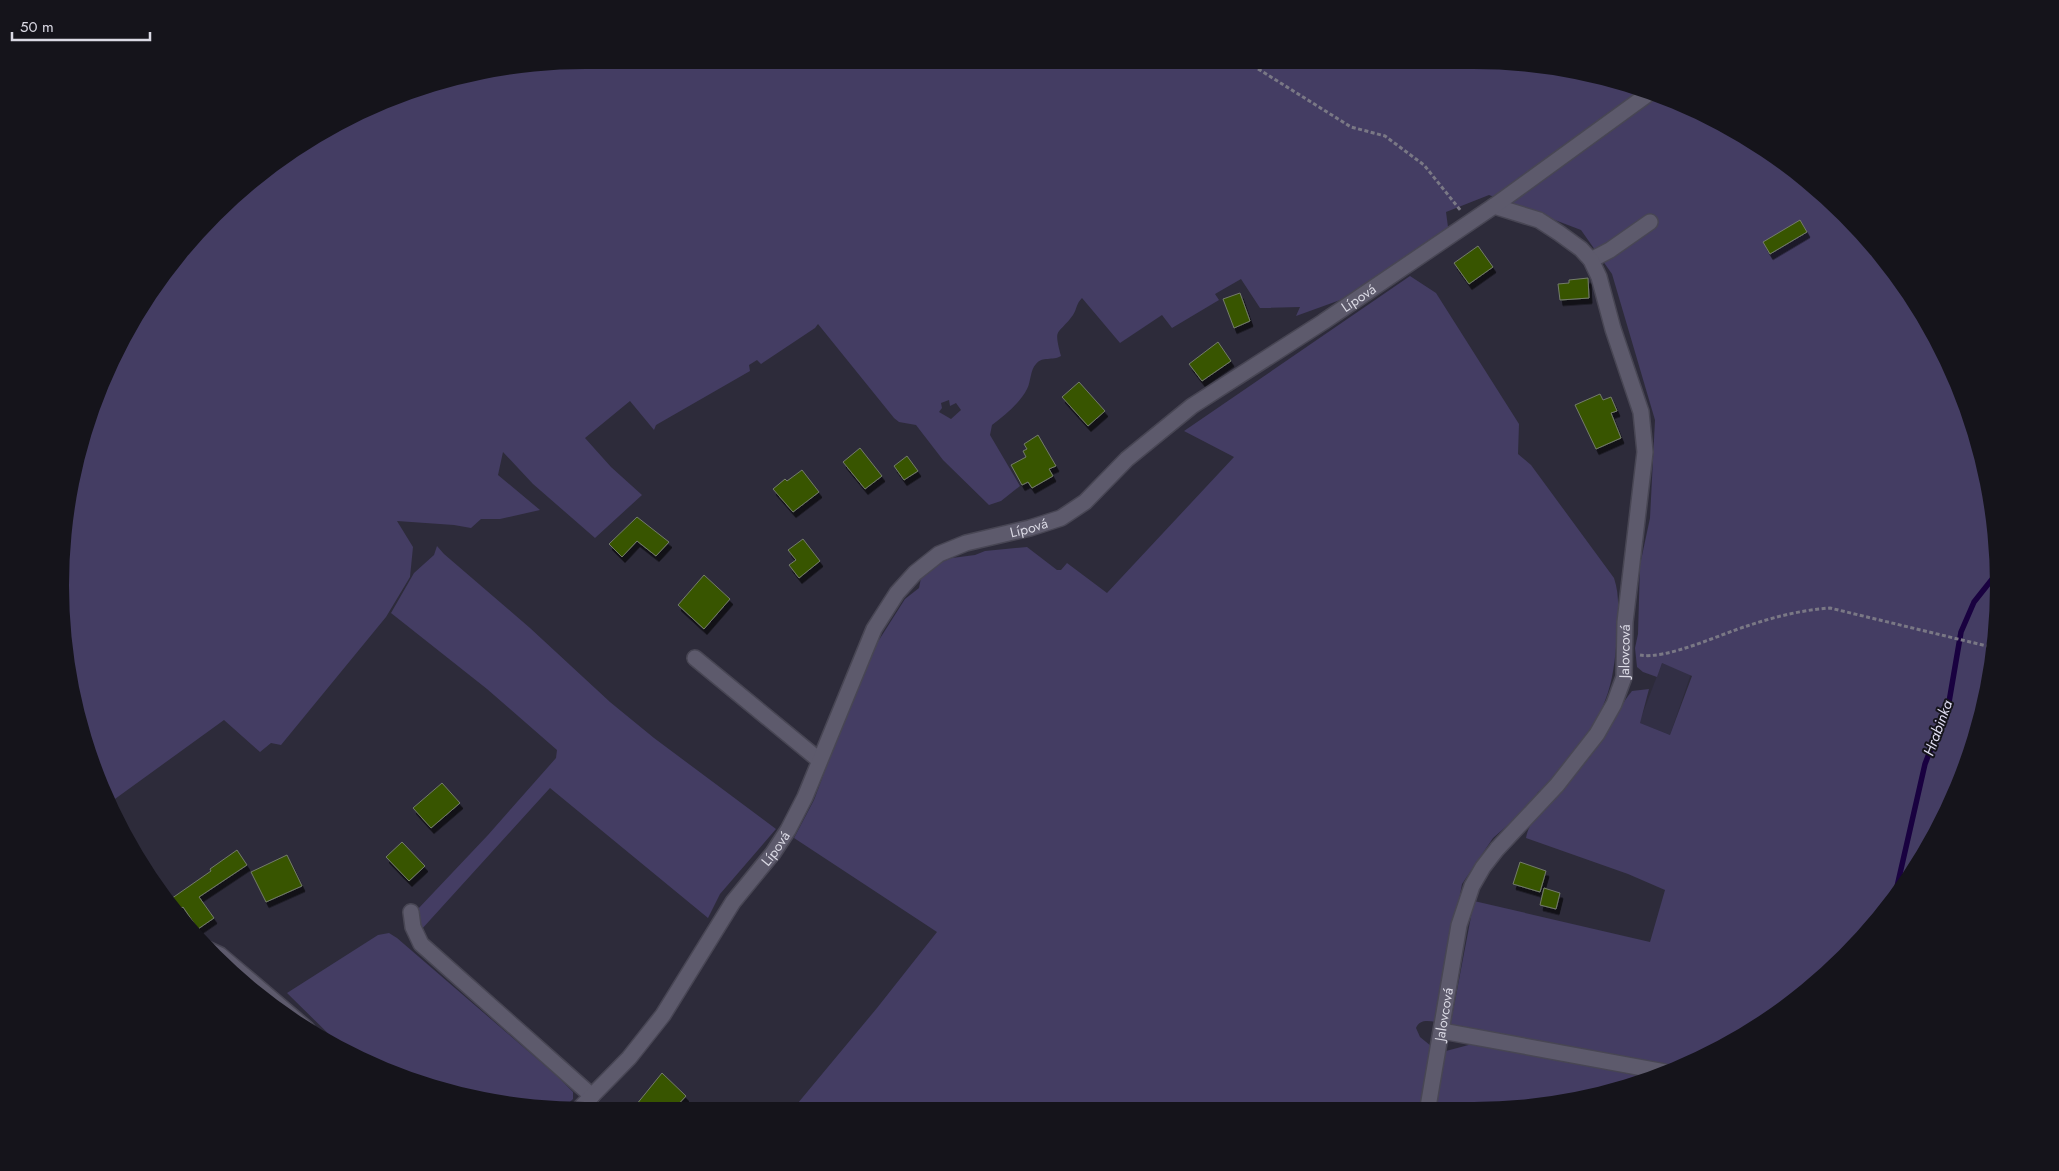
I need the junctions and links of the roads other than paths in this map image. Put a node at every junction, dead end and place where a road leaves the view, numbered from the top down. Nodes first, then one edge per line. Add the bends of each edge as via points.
1 (1644, 97) edge
2 (1494, 206) junction
3 (1650, 222) dead end
4 (1591, 260) junction
5 (695, 658) dead end
6 (819, 760) junction
7 (411, 912) dead end
8 (1442, 1031) junction
9 (1654, 1070) edge
10 (592, 1096) junction
11 (586, 1102) edge
12 (1429, 1102) edge

1 - 2 street, Lípová
2 - 4 street, Jalovcová via 1539,220 1581,249
2 - 6 street, Lípová via 1192,406 1127,459 1085,502 1062,518 966,543 939,554 915,573 874,629
3 - 4 street
4 - 8 street, Jalovcová via 1599,277 1644,430 1645,452 1625,622 1624,677 1614,704 1597,734 1557,785 1497,849 1472,886 1459,925
5 - 6 street
6 - 10 street, Lípová via 788,830 733,902 664,1014 629,1058
7 - 10 street via 413,927 421,944
8 - 9 street
8 - 12 street, Jalovcová
10 - 11 street, Lípová

